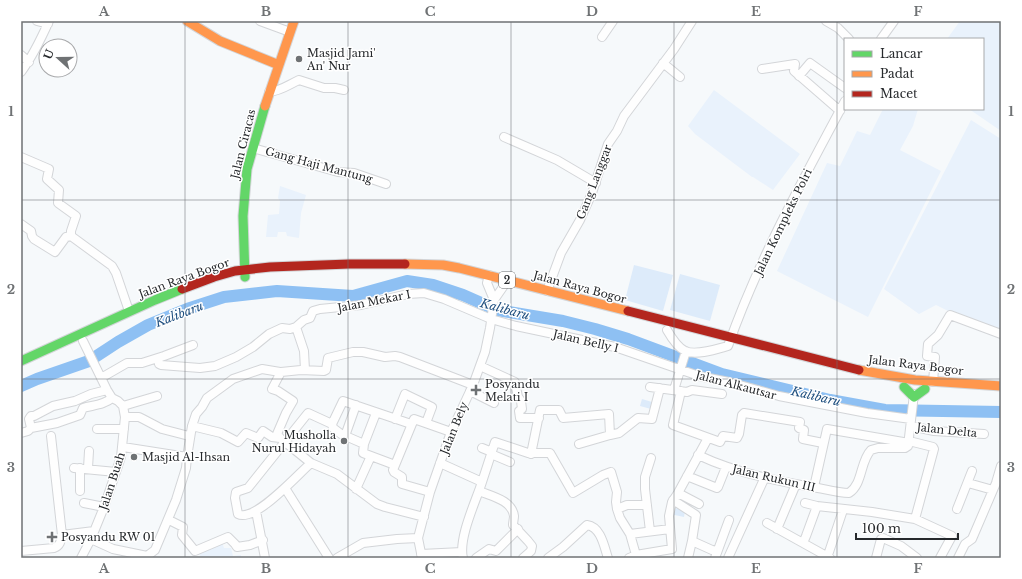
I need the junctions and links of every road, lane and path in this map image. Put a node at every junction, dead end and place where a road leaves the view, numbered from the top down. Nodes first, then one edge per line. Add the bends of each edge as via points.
1 (37, 21) edge
2 (187, 21) edge
3 (260, 21) edge
4 (294, 21) edge
5 (613, 21) edge
6 (692, 21) edge
7 (894, 21) edge
8 (48, 22) edge
9 (831, 22) edge
10 (290, 32) junction
11 (602, 37) dead end
12 (848, 38) edge
13 (882, 38) edge
14 (21, 55) edge
15 (29, 62) junction
16 (663, 63) junction
17 (279, 65) junction
18 (762, 69) dead end
19 (21, 72) edge
20 (799, 76) junction
21 (680, 77) dead end
22 (844, 87) edge
23 (344, 90) dead end
24 (270, 92) junction
25 (844, 103) edge
26 (840, 111) junction
27 (504, 137) dead end
28 (253, 148) junction
29 (21, 157) edge
30 (596, 183) junction
31 (386, 184) dead end
32 (21, 224) edge
33 (71, 236) junction
34 (245, 273) junction
35 (488, 279) junction
36 (504, 283) junction
37 (548, 291) junction
38 (494, 302) junction
39 (129, 311) junction
40 (491, 316) junction
41 (296, 327) junction
42 (667, 330) junction
43 (1001, 334) edge
44 (83, 341) junction
45 (730, 342) junction
46 (194, 345) dead end
47 (158, 358) junction
48 (683, 360) junction
49 (21, 361) edge
50 (480, 366) junction
51 (21, 369) edge
52 (306, 370) junction
53 (280, 372) junction
54 (99, 375) junction
55 (933, 382) junction
56 (1001, 386) edge
57 (650, 387) dead end
58 (472, 388) junction
59 (660, 388) junction
60 (107, 390) junction
61 (678, 391) junction
62 (914, 392) junction
63 (722, 394) dead end
64 (986, 394) dead end
65 (157, 396) dead end
66 (112, 398) junction
67 (494, 402) dead end
68 (356, 405) junction
69 (123, 406) junction
70 (376, 413) junction
71 (125, 417) junction
72 (539, 418) junction
73 (395, 419) junction
74 (911, 420) junction
75 (426, 423) junction
76 (332, 424) junction
77 (411, 424) junction
78 (192, 426) junction
79 (31, 428) junction
80 (97, 429) dead end
81 (124, 429) junction
82 (451, 432) junction
83 (21, 433) edge
84 (984, 434) dead end
85 (610, 435) junction
86 (51, 436) dead end
87 (189, 436) junction
88 (345, 436) junction
89 (708, 438) junction
90 (283, 440) junction
91 (823, 443) junction
92 (364, 444) junction
93 (579, 444) dead end
94 (908, 444) junction
95 (123, 447) junction
96 (482, 448) dead end
97 (89, 451) dead end
98 (491, 453) junction
99 (531, 454) junction
100 (187, 456) junction
101 (371, 456) junction
102 (698, 456) junction
103 (651, 458) dead end
104 (510, 462) dead end
105 (311, 463) junction
106 (440, 463) junction
107 (395, 465) junction
108 (1001, 466) edge
109 (726, 467) junction
110 (81, 468) junction
111 (972, 471) dead end
112 (116, 472) junction
113 (687, 476) junction
114 (765, 477) junction
115 (482, 482) junction
116 (968, 483) junction
117 (796, 484) junction
118 (814, 487) junction
119 (285, 488) junction
120 (356, 489) junction
121 (993, 490) junction
122 (80, 491) dead end
123 (479, 491) junction
124 (430, 492) junction
125 (675, 496) junction
126 (84, 503) dead end
127 (805, 503) dead end
128 (699, 504) dead end
129 (647, 505) junction
130 (817, 506) junction
131 (104, 507) junction
132 (957, 509) dead end
133 (617, 510) junction
134 (843, 510) junction
135 (256, 511) junction
136 (424, 517) junction
137 (915, 519) junction
138 (169, 520) junction
139 (729, 520) dead end
140 (767, 523) dead end
141 (670, 528) junction
142 (518, 529) junction
143 (777, 529) junction
144 (650, 531) junction
145 (630, 534) junction
146 (62, 535) junction
147 (93, 535) junction
148 (418, 538) junction
149 (263, 540) junction
150 (692, 541) junction
151 (803, 543) junction
152 (21, 551) edge
153 (716, 554) edge
154 (462, 555) edge
155 (129, 556) edge
156 (422, 556) edge
157 (633, 556) edge
158 (148, 557) edge
159 (81, 558) edge
160 (266, 558) edge
161 (329, 558) edge
162 (336, 558) edge
163 (476, 558) edge
164 (524, 558) edge
165 (548, 558) edge
166 (608, 558) edge
167 (688, 558) edge
168 (728, 558) edge
169 (828, 558) edge
170 (876, 558) edge
171 (917, 558) edge
172 (940, 558) edge
173 (958, 558) edge

1 - 8 street
2 - 17 main road via 218,40
3 - 10 street
4 - 10 main road, Jalan Ciracas
5 - 11 street
6 - 16 street, Gang Langgar
7 - 13 street
8 - 15 street
9 - 12 street
10 - 17 main road, Jalan Ciracas
14 - 15 street
15 - 19 street
16 - 21 street
16 - 30 street, Gang Langgar via 624,116 608,144
17 - 24 main road, Jalan Ciracas
18 - 20 street via 794,63 794,71
20 - 22 street via 810,63
20 - 26 street
23 - 24 street via 324,88 298,80 288,87
24 - 28 main road, Jalan Ciracas
25 - 26 street, Jalan Kompleks Polri
26 - 45 street, Jalan Kompleks Polri via 777,232 748,294
27 - 30 street via 557,160
28 - 31 street, Gang Haji Mantung via 338,172 354,173
28 - 34 main road, Jalan Ciracas via 244,193
29 - 33 street via 48,168 46,177 59,190 58,203 75,215
30 - 37 street, Gang Langgar via 580,220 561,253
32 - 33 street via 31,231 34,239 55,252 66,237
33 - 39 street via 112,266
34 - 35 main road, Jalan Raya Bogor / 2 via 270,267 423,264 450,266
34 - 39 main road, Jalan Raya Bogor / 2 via 226,274 204,280
34 - 44 main road, Jalan Raya Bogor / 2
35 - 36 main road, Jalan Raya Bogor / 2
35 - 38 street
36 - 37 main road, Jalan Raya Bogor / 2
36 - 38 street, Jalan Bely
36 - 42 main road, Jalan Raya Bogor / 2
37 - 45 main road, Jalan Raya Bogor / 2
38 - 40 street, Jalan Bely
39 - 49 main road, Jalan Raya Bogor / 2
40 - 41 street, Jalan Mekar I via 444,299 417,293 361,305 320,309 313,311 310,318
40 - 48 street, Jalan Belly I via 516,326
40 - 50 street, Jalan Bely via 489,339
41 - 47 street, Jalan Mekar I via 282,328 269,334 253,347 215,366 161,366 158,364
41 - 52 street via 304,351
42 - 45 main road, Jalan Raya Bogor / 2
42 - 48 street
43 - 55 street via 950,315 938,335 928,344 927,356 935,357
44 - 51 main road, Jalan Raya Bogor / 2
44 - 54 street
45 - 48 street
45 - 62 main road, Jalan Raya Bogor / 2 via 852,369
45 - 62 main road, Jalan Raya Bogor / 2 via 846,376 904,387
46 - 47 street
47 - 54 street via 127,363
48 - 61 street
48 - 74 street, Jalan Alkautsar via 699,376 779,396
50 - 58 street, Jalan Bely
50 - 72 street via 515,382 521,401 520,417
52 - 53 street
52 - 58 street via 324,371 328,358 363,352 385,357 400,357
53 - 78 street via 262,369 233,379 206,398
53 - 90 street via 272,389 293,401 278,434
54 - 60 street
55 - 56 main road, Jalan Raya Bogor / 2
55 - 62 main road, Jalan Raya Bogor / 2
57 - 59 street
58 - 67 street
58 - 82 street, Jalan Bely
59 - 61 street
59 - 85 street via 652,419 638,418 620,433
60 - 66 street
60 - 79 street via 53,406 31,416
61 - 63 street
61 - 89 street via 673,425
62 - 64 main road, Jalan Raya Bogor / 2 via 925,389
62 - 74 street
65 - 69 street
66 - 69 street
66 - 79 street via 107,402 84,408 80,415
68 - 70 street
68 - 76 street via 342,401
68 - 88 street
69 - 71 street, Jalan Buah
70 - 73 street
70 - 92 street
71 - 81 street, Jalan Buah
71 - 87 street via 143,418 162,429
72 - 85 street via 540,410 559,410 563,418 609,414
72 - 99 street
73 - 75 street via 405,394 432,407
73 - 77 street
74 - 84 street, Jalan Delta via 934,430
74 - 94 street
75 - 77 street via 416,419
75 - 82 street
76 - 88 street via 334,429
76 - 90 street via 308,413
77 - 107 street
78 - 87 street
78 - 90 street via 221,433 238,442 246,433 258,438 263,431
79 - 83 street
80 - 81 street
81 - 95 street, Jalan Buah
82 - 106 street, Jalan Bely
85 - 93 street
86 - 146 street
87 - 100 street
88 - 92 street
89 - 91 street via 719,443 723,436 737,438 744,413 800,422 799,428 804,430 803,438
89 - 102 street
90 - 105 street
90 - 135 street via 248,488 236,493 238,514
91 - 94 street via 827,429
91 - 118 street
92 - 101 street via 363,452
94 - 118 street, Jalan Rukun III via 871,450 851,492
94 - 137 street via 934,449
95 - 100 street
95 - 112 street, Jalan Buah
96 - 98 street
97 - 110 street
98 - 99 street via 496,442
98 - 104 street
98 - 115 street
99 - 133 street via 551,454 573,493 611,472 617,492
100 - 138 street via 183,480
101 - 107 street
101 - 120 street
102 - 109 street, Jalan Rukun III
102 - 113 street
103 - 129 street via 645,477
105 - 119 street
105 - 120 street via 337,474
106 - 115 street
106 - 124 street, Jalan Bely
107 - 124 street via 393,471 402,477 402,484
108 - 121 street
109 - 113 street via 718,488
109 - 114 street, Jalan Rukun III
110 - 112 street
110 - 122 street
111 - 116 street
112 - 131 street, Jalan Buah
113 - 125 street
114 - 117 street, Jalan Rukun III
114 - 168 street
115 - 123 street
116 - 121 street
116 - 132 street
117 - 118 street, Jalan Rukun III
117 - 143 street
119 - 135 street
119 - 161 street
120 - 136 street via 385,507
121 - 173 street via 972,539 965,544
123 - 142 street via 508,505 513,514 513,525
123 - 154 street via 466,529
124 - 136 street, Jalan Bely
125 - 128 street
125 - 141 street via 670,508
125 - 150 street via 696,515
126 - 131 street
127 - 130 street
129 - 133 street via 627,505
129 - 144 street
130 - 134 street
130 - 151 street
131 - 147 street, Jalan Buah
133 - 145 street
134 - 137 street
134 - 169 street
135 - 149 street
136 - 148 street, Jalan Bely
137 - 172 street via 952,536
138 - 149 street via 183,527 183,536 195,551 228,537 237,547
138 - 158 street via 155,550
139 - 153 street
140 - 143 street
141 - 144 street
141 - 157 street via 672,548
142 - 163 street via 496,551 489,549
142 - 164 street via 532,546
143 - 151 street
144 - 145 street
145 - 157 street
146 - 147 street
146 - 152 street via 57,547
147 - 155 street via 113,549
147 - 159 street, Jalan Buah
148 - 156 street, Jalan Bely
148 - 162 street via 363,543
149 - 160 street
150 - 153 street
150 - 167 street
151 - 169 street
154 - 156 street
155 - 158 street
165 - 166 street via 587,525 598,531
170 - 171 street via 883,538 901,546

